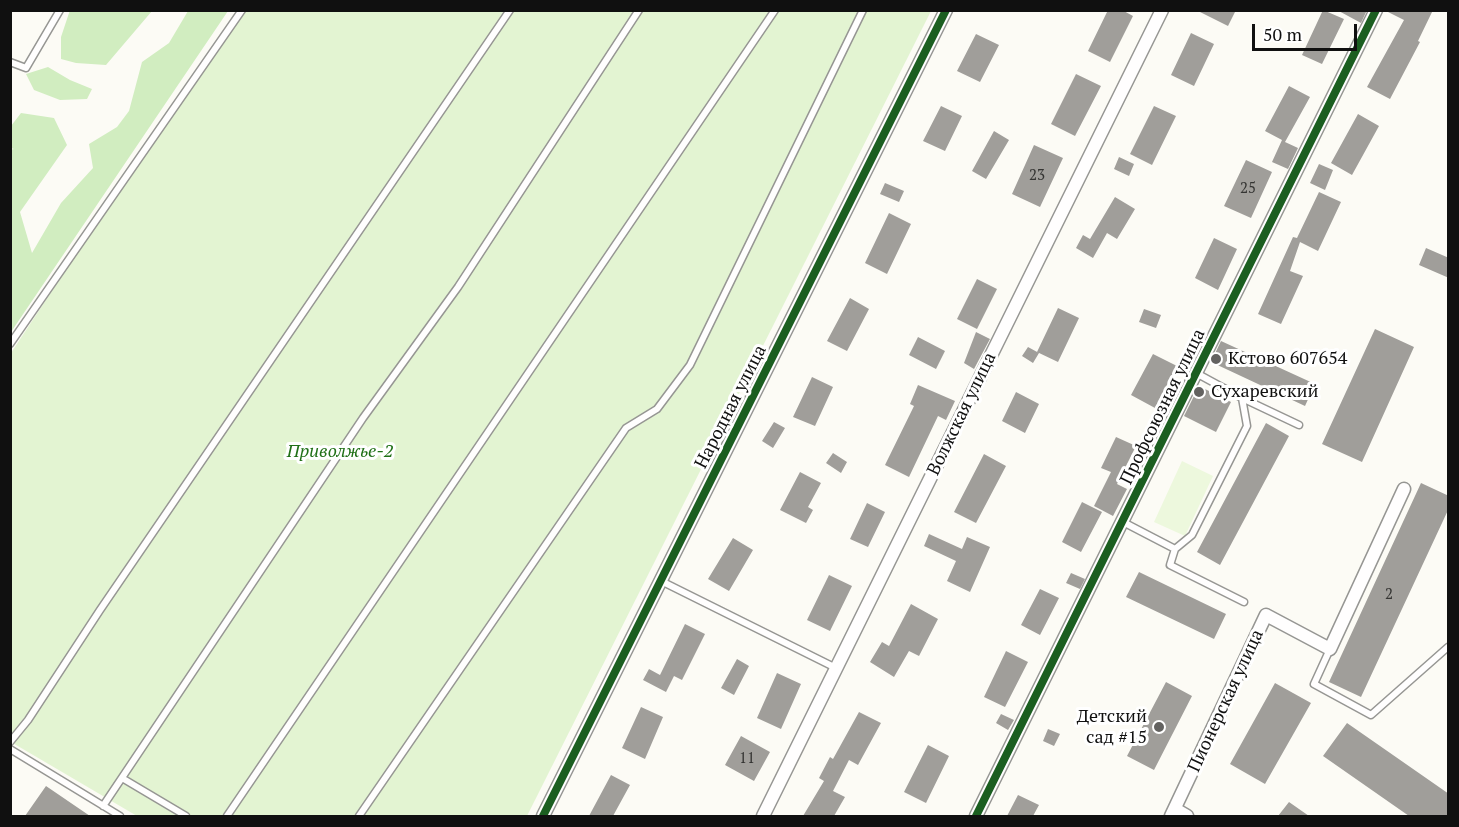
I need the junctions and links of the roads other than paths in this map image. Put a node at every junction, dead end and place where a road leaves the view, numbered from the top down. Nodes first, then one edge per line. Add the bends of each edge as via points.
1 (60, 10) edge
2 (242, 10) edge
3 (510, 10) edge
4 (639, 10) edge
5 (775, 10) edge
6 (862, 10) edge
7 (946, 10) edge
8 (1162, 10) edge
9 (1376, 10) edge
10 (10, 62) edge
11 (10, 344) edge
12 (1196, 373) junction
13 (1242, 398) junction
14 (1299, 425) dead end
15 (1404, 489) dead end
16 (1123, 522) junction
17 (1175, 549) junction
18 (661, 581) junction
19 (1244, 602) dead end
20 (1449, 647) edge
21 (1330, 649) junction
22 (836, 668) junction
23 (10, 742) edge
24 (10, 749) edge
25 (122, 777) junction
26 (103, 806) junction
27 (1173, 813) edge
28 (120, 816) edge
29 (186, 816) edge
30 (227, 816) edge
31 (359, 816) edge
32 (543, 816) edge
33 (763, 816) edge
34 (976, 816) edge
35 (1187, 816) edge

1 - 10 lane via 26,68
2 - 11 lane
3 - 23 lane
4 - 25 lane via 458,287 363,418
5 - 30 lane
6 - 31 lane via 690,365 657,409 627,428
7 - 18 street, Народная улица
8 - 22 street, Волжская улица
9 - 12 street, Профсоюзная улица
12 - 13 lane
12 - 16 street, Профсоюзная улица
13 - 14 lane
13 - 17 lane via 1247,426 1192,535
15 - 21 street
16 - 17 lane
16 - 34 street, Профсоюзная улица
17 - 19 lane via 1170,565
18 - 22 lane
18 - 32 street, Народная улица
20 - 21 lane via 1371,715 1314,684
21 - 27 street, Пионерская улица via 1266,615
22 - 33 street, Волжская улица
24 - 26 lane
25 - 26 lane
25 - 29 lane
26 - 28 lane
27 - 35 street

